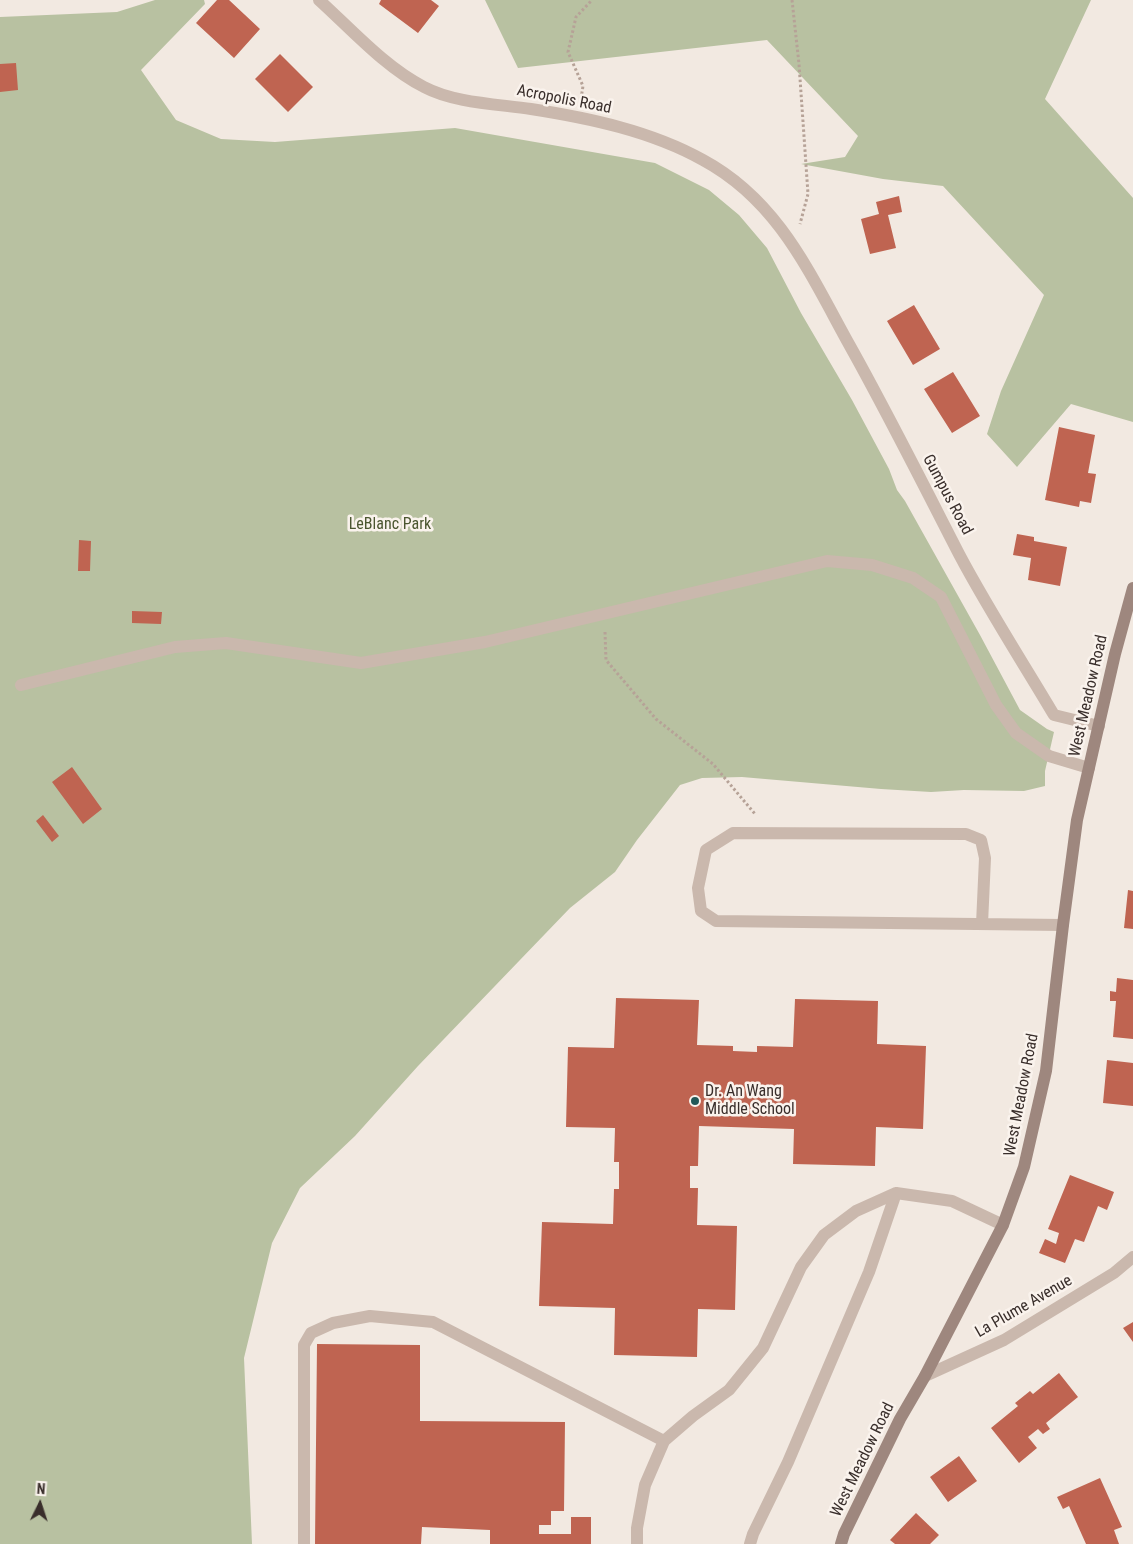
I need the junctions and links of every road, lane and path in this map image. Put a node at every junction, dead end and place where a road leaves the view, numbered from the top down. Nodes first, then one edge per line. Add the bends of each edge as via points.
1 (319, 0) edge
2 (592, 0) edge
3 (792, 0) edge
4 (579, 117) junction
5 (795, 246) junction
6 (1133, 588) edge
7 (604, 614) junction
8 (21, 685) dead end
9 (1099, 726) junction
10 (1089, 768) junction
11 (771, 834) junction
12 (982, 924) junction
13 (1063, 925) junction
14 (896, 1193) junction
15 (1004, 1225) junction
16 (1133, 1257) edge
17 (925, 1376) junction
18 (664, 1441) junction
19 (304, 1544) edge
20 (637, 1544) edge
21 (750, 1544) edge
22 (841, 1544) edge

1 - 4 street, Acropolis Road via 393,67 425,88 464,99
2 - 4 path via 576,17 568,52 584,86
3 - 5 path via 808,194
4 - 5 street, Acropolis Road via 668,143 702,158 750,192
5 - 9 street, Gumpus Road via 972,577 1054,715
6 - 9 street, West Meadow Road
7 - 8 street via 485,642 361,663 226,643 175,647
7 - 10 street via 827,561 872,565 913,578 941,597 996,705 1016,733 1049,756
7 - 11 path via 606,660 656,720 713,764
9 - 10 street, West Meadow Road
10 - 13 street, West Meadow Road via 1077,820
11 - 12 street via 966,834 981,840 985,858
11 - 12 street via 733,833 706,850 698,888 701,911 716,921
12 - 13 street
13 - 15 street, West Meadow Road via 1046,1070 1024,1167
14 - 15 street via 952,1202
14 - 18 street via 856,1211 824,1235 801,1267 763,1348 728,1390
14 - 21 street via 869,1272
15 - 17 street, West Meadow Road
16 - 17 street, La Plume Avenue via 1114,1273 1004,1340
17 - 22 street, West Meadow Road via 900,1419
18 - 19 street via 433,1322 370,1316 333,1323 311,1333 304,1345
18 - 20 street via 645,1485

